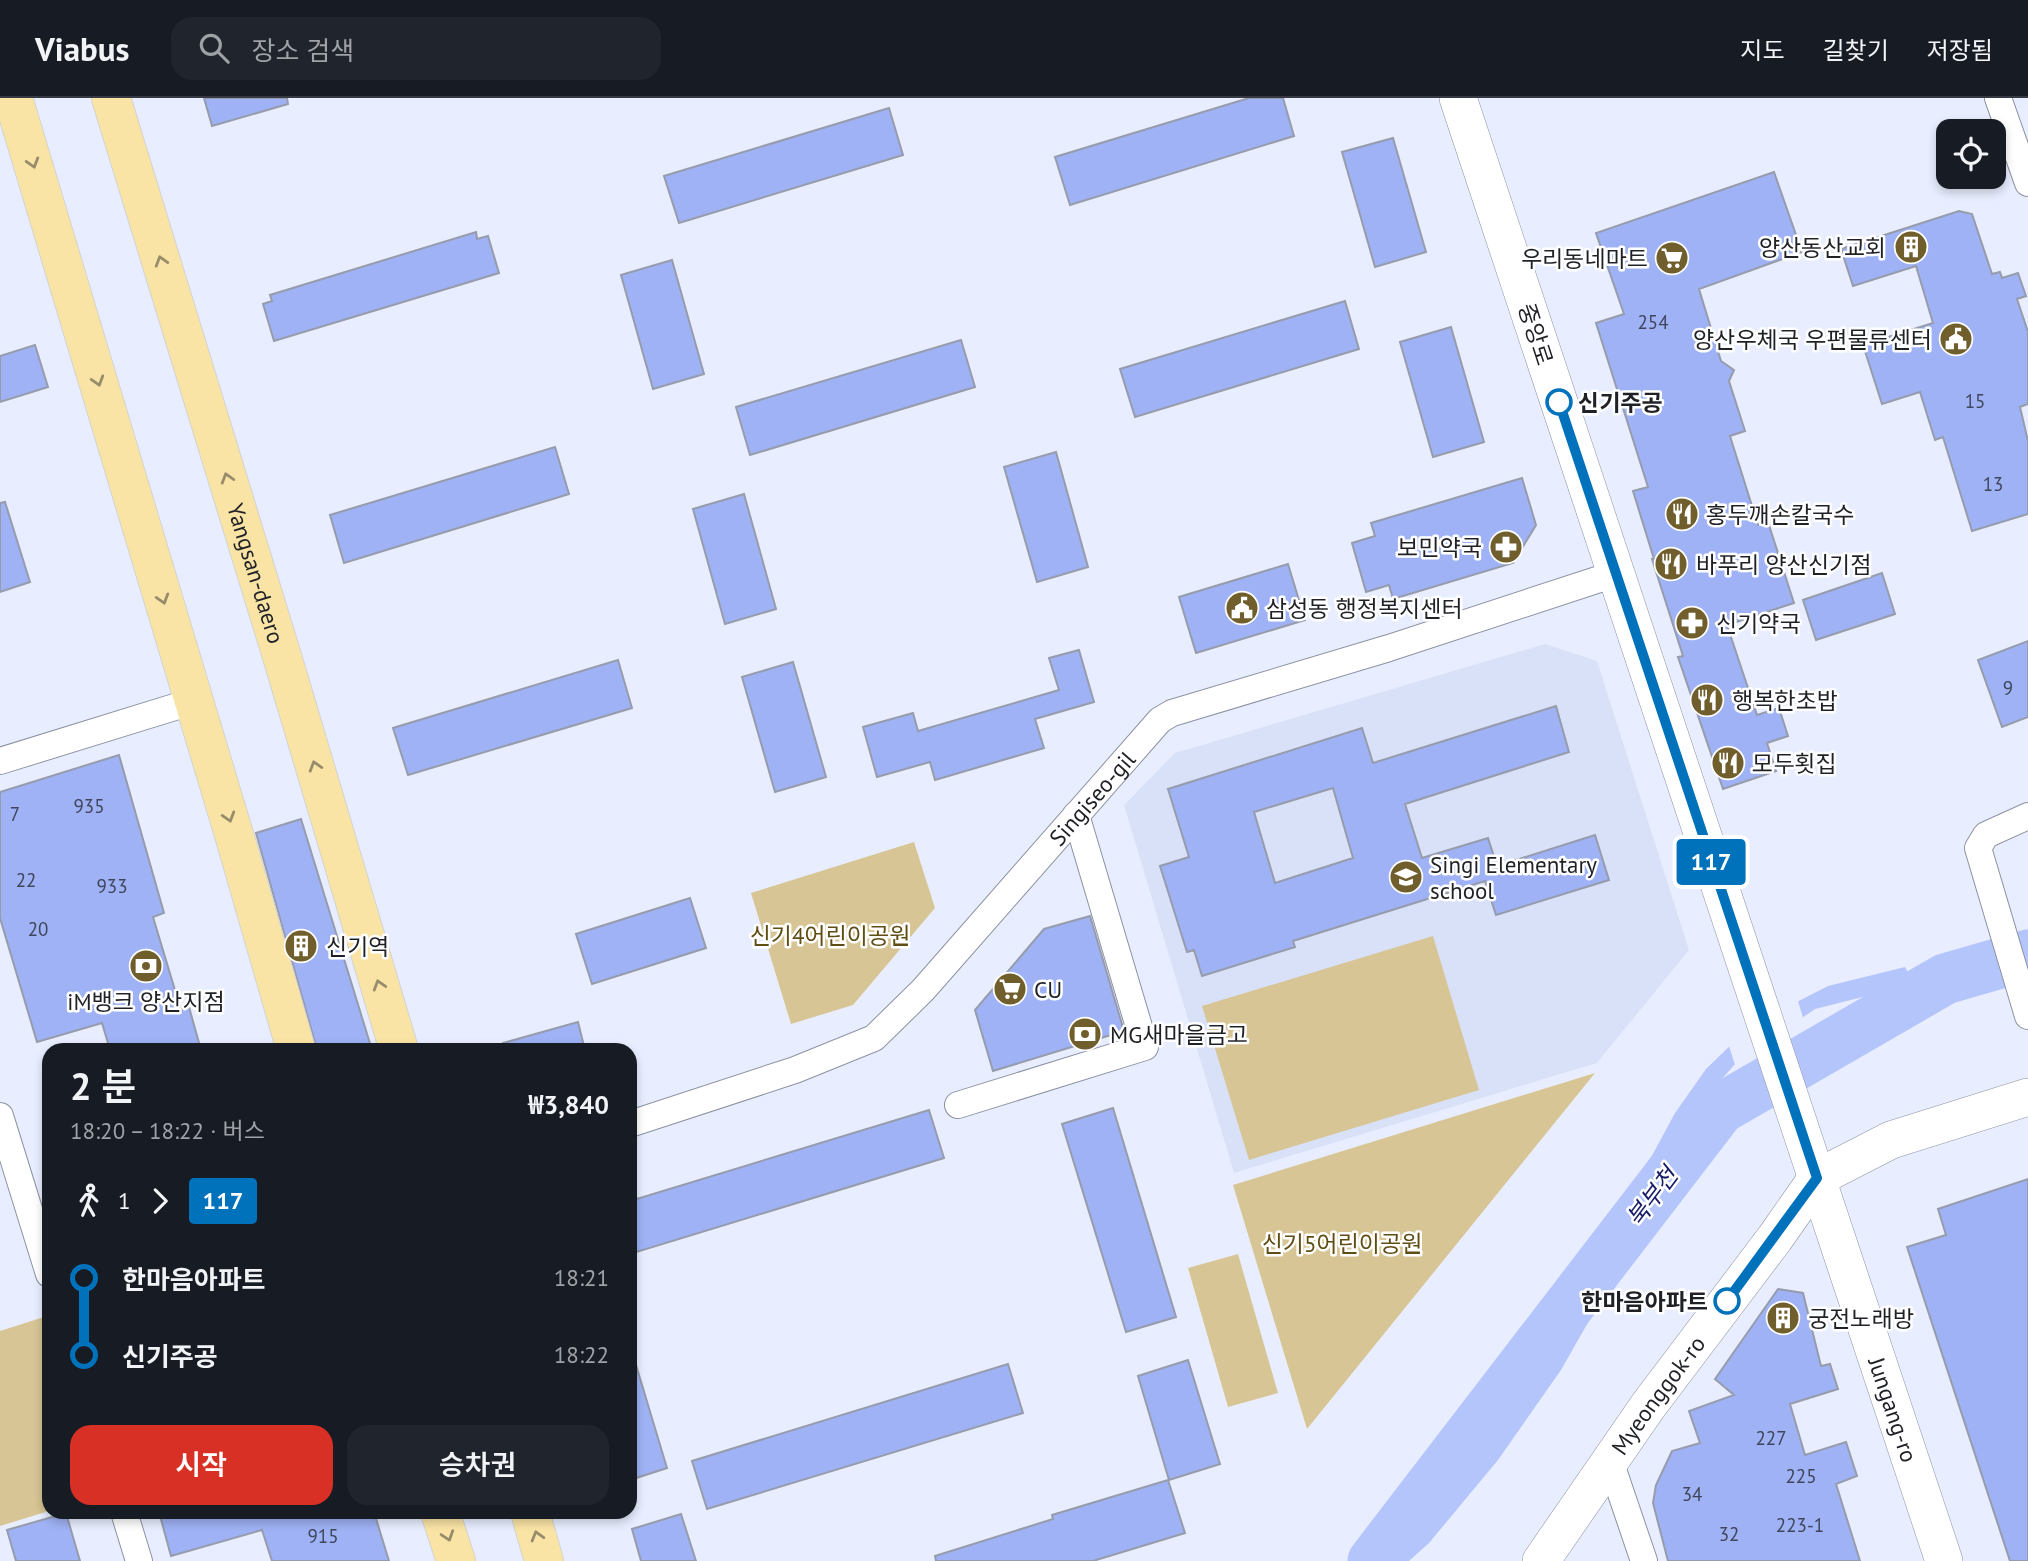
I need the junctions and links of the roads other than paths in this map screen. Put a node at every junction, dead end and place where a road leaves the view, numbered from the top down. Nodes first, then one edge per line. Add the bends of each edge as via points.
1 (13, 98) edge
2 (111, 98) edge
3 (1458, 98) edge
4 (1998, 98) edge
5 (2028, 183) edge
6 (1615, 574) junction
7 (194, 701) junction
8 (0, 761) edge
9 (1076, 815) junction
10 (2028, 816) edge
11 (2028, 1016) edge
12 (294, 1043) edge
13 (397, 1043) edge
14 (2028, 1097) edge
15 (958, 1105) dead end
16 (0, 1116) edge
17 (637, 1122) edge
18 (1817, 1178) junction
19 (42, 1251) edge
20 (1610, 1461) junction
21 (126, 1519) edge
22 (442, 1519) edge
23 (532, 1519) edge
24 (139, 1561) edge
25 (456, 1561) edge
26 (544, 1561) edge
27 (1541, 1561) edge
28 (1644, 1561) edge
29 (1944, 1561) edge

1 -> 7 main road
13 -> 2 main road, Yangsan-daero
3 - 6 street, 중앙로
4 - 5 street
6 - 9 street, Singiseo-gil via 1172,713 1160,720
6 - 18 street, 중앙로
7 - 8 street
7 -> 12 main road
9 - 15 street via 1145,1047
9 - 17 street, Singiseo-gil via 923,990 874,1038 795,1070
10 - 11 street via 1986,835 1978,848
14 - 18 street, Myeonggok-ro via 1891,1140
16 - 19 street
18 - 20 street, Myeonggok-ro
18 - 29 street, Jungang-ro
20 - 27 street, Myeonggok-ro
20 - 28 street
21 - 24 street
22 -> 25 main road
26 -> 23 main road

